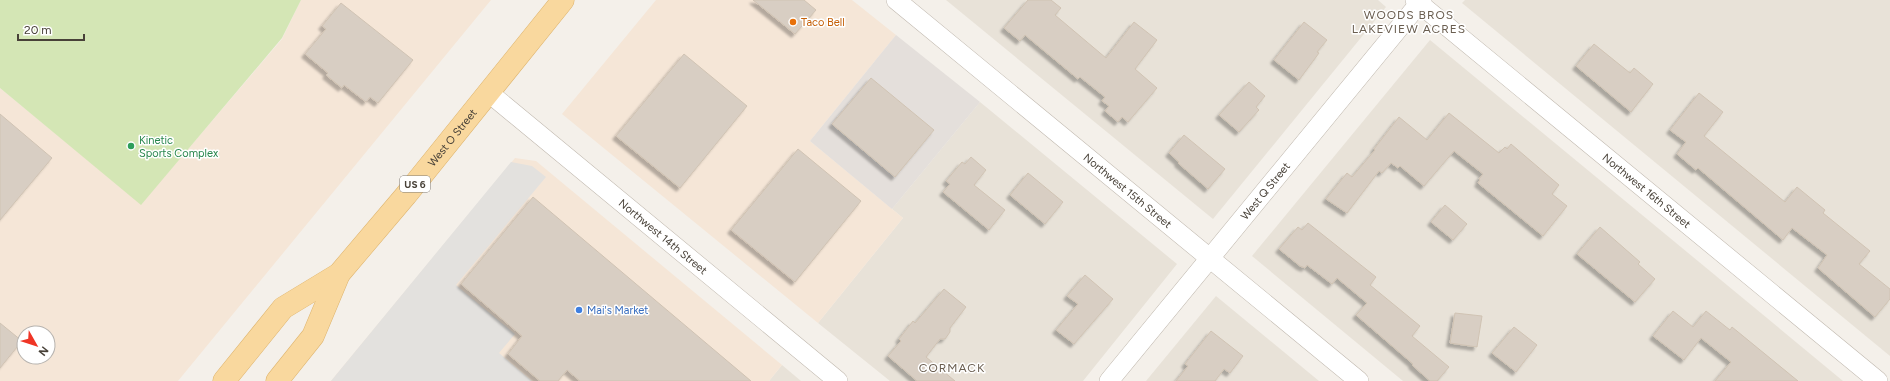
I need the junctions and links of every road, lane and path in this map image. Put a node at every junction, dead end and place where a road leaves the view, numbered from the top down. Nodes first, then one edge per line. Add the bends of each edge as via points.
1 (563, 0) edge
2 (896, 0) edge
3 (1419, 1) edge
4 (488, 92) junction
5 (1210, 258) junction
6 (339, 274) junction
7 (224, 381) edge
8 (277, 381) edge
9 (838, 381) edge
10 (1109, 381) edge
11 (1359, 381) edge
12 (1878, 381) edge

1 - 4 main road, West O Street / US 6
2 - 5 street, Northwest 15th Street
3 - 5 street, West Q Street
3 - 12 street, Northwest 16th Street
4 - 6 main road, West O Street / US 6
4 - 9 street, Northwest 14th Street
5 - 10 street, West Q Street
5 - 11 street, Northwest 15th Street
6 - 7 main road, West O Street / US 6 via 284,308
6 - 8 main road, West O Street / US 6 via 313,336

